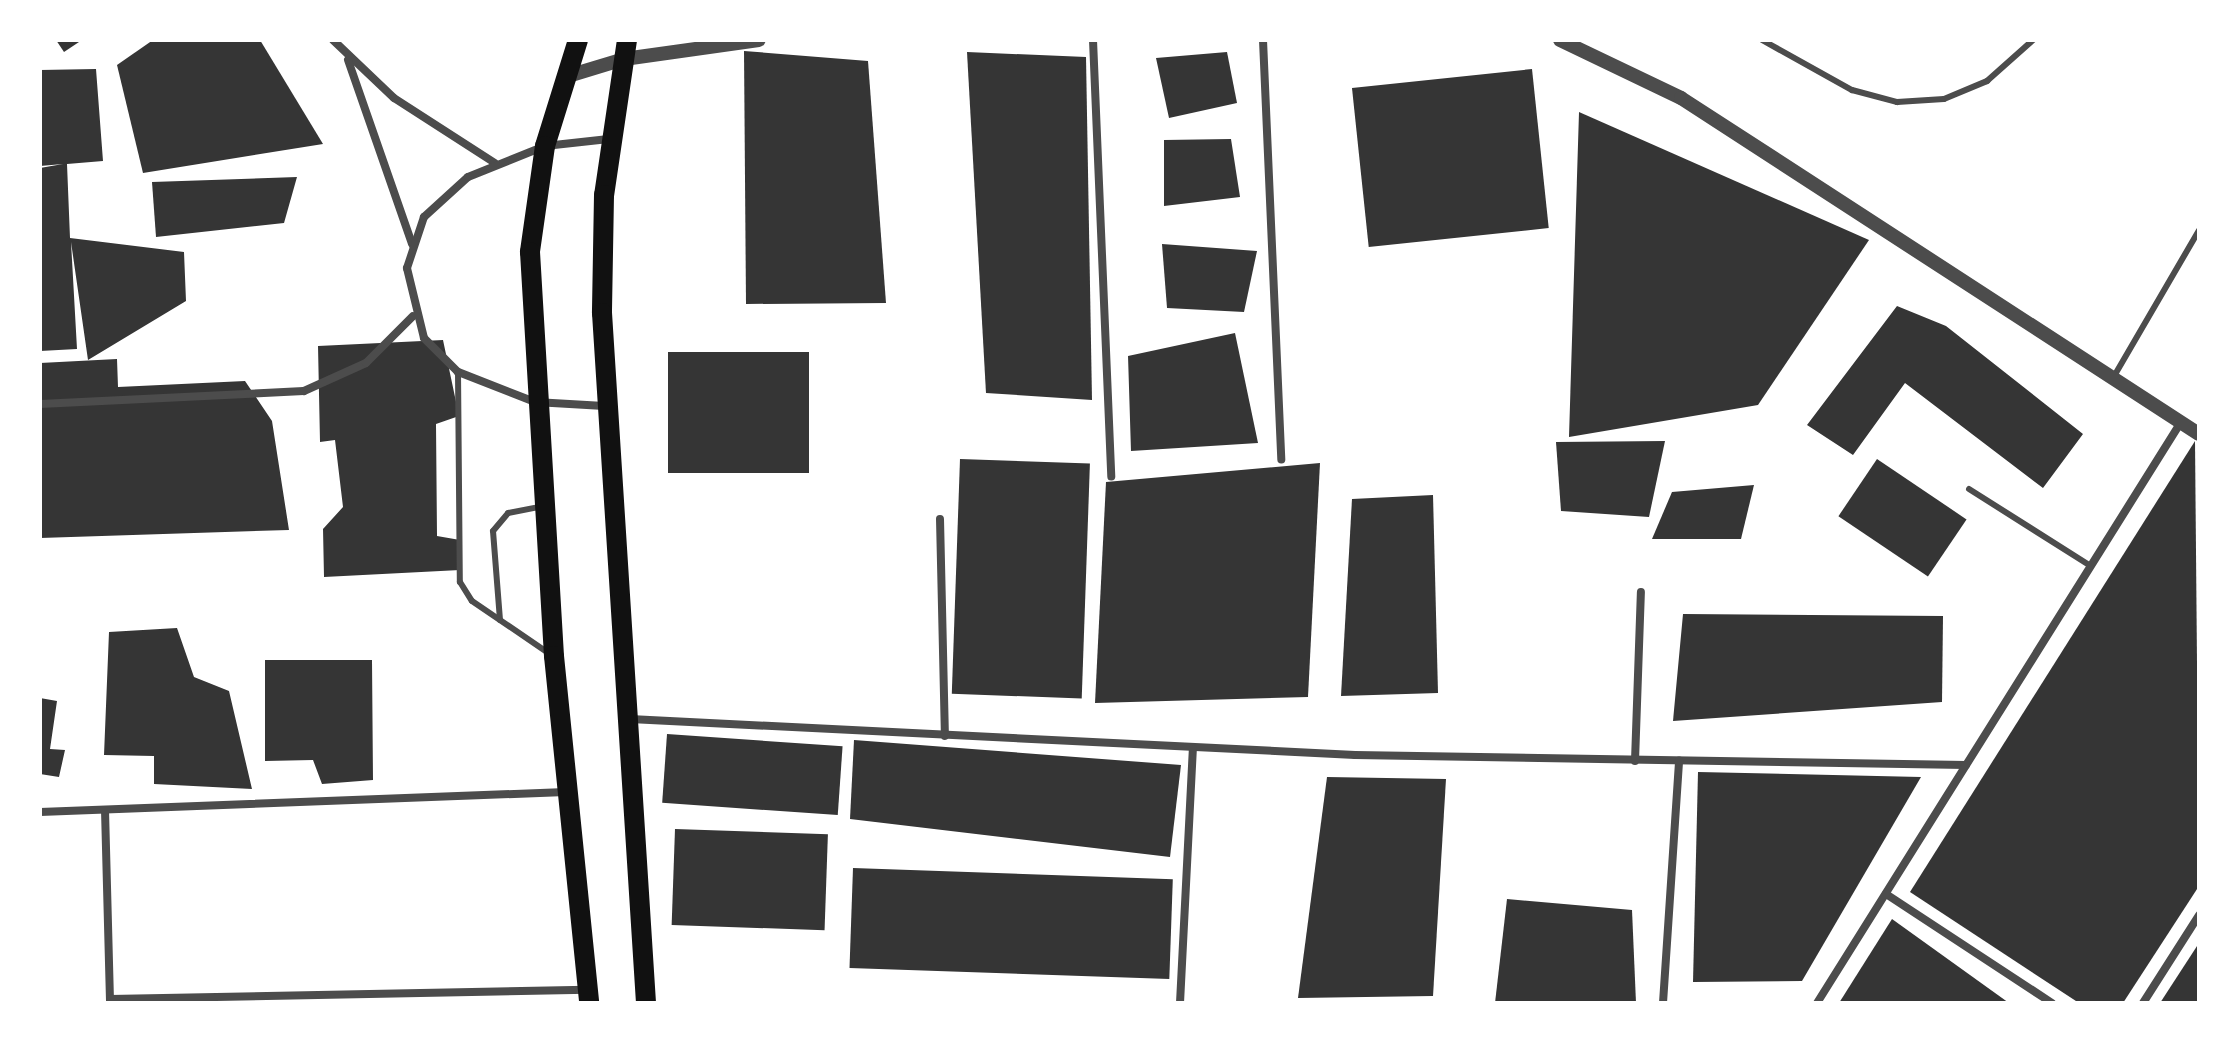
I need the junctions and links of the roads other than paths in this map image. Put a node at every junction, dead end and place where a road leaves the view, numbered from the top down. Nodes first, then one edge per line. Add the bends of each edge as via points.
1 (333, 40) edge
2 (578, 40) edge
3 (759, 40) edge
4 (1093, 40) edge
5 (1263, 40) edge
6 (1560, 40) edge
7 (1762, 40) edge
8 (2033, 40) edge
9 (626, 49) edge
10 (348, 60) junction
11 (568, 76) junction
12 (610, 139) junction
13 (545, 146) junction
14 (495, 163) junction
15 (2199, 230) edge
16 (412, 244) junction
17 (413, 316) junction
18 (458, 372) junction
19 (2113, 378) junction
20 (535, 402) junction
21 (40, 404) edge
22 (604, 406) junction
23 (2181, 422) junction
24 (2199, 434) edge
25 (1281, 460) dead end
26 (1111, 477) dead end
27 (1969, 489) dead end
28 (543, 506) junction
29 (940, 519) dead end
30 (2091, 566) junction
31 (1641, 592) dead end
32 (500, 620) junction
33 (554, 656) junction
34 (626, 719) junction
35 (945, 736) junction
36 (1193, 749) junction
37 (1635, 761) junction
38 (1679, 761) junction
39 (1966, 765) junction
40 (566, 792) junction
41 (105, 810) junction
42 (40, 812) edge
43 (1886, 894) junction
44 (2199, 915) edge
45 (589, 996) edge
46 (110, 1001) edge
47 (646, 1003) edge
48 (1180, 1003) edge
49 (1663, 1003) edge
50 (1817, 1003) edge
51 (2052, 1003) edge
52 (2143, 1003) edge

1 - 10 street
2 - 11 main road
3 - 9 street
4 - 26 street
5 - 25 street
6 - 19 street via 1681,98
7 - 8 lane via 1852,90 1897,102 1944,99 1987,81
9 - 11 street
9 - 12 main road
10 - 14 street
10 - 16 street
11 - 13 main road
12 - 13 street
12 - 22 main road via 601,254
13 - 14 street
13 - 20 main road via 530,252
14 - 16 street via 443,195
15 - 19 lane
16 - 17 street
17 - 18 street via 424,338
17 - 21 street via 366,363 304,391
18 - 20 street
18 - 32 lane via 460,582 472,601
19 - 23 street
20 - 22 street
20 - 28 main road
22 - 34 main road
23 - 24 street
23 - 30 street
27 - 30 lane
28 - 32 lane via 508,513 493,531
28 - 33 main road
29 - 35 street
30 - 39 street
31 - 37 street
32 - 33 lane
33 - 40 main road
34 - 35 street
34 - 47 main road
35 - 36 street
36 - 37 street
36 - 48 street
37 - 38 street
38 - 39 street
38 - 49 street
39 - 43 street
40 - 41 street
40 - 45 main road
41 - 42 street
41 - 46 street
43 - 50 street
43 - 51 street
44 - 52 street
45 - 46 street

